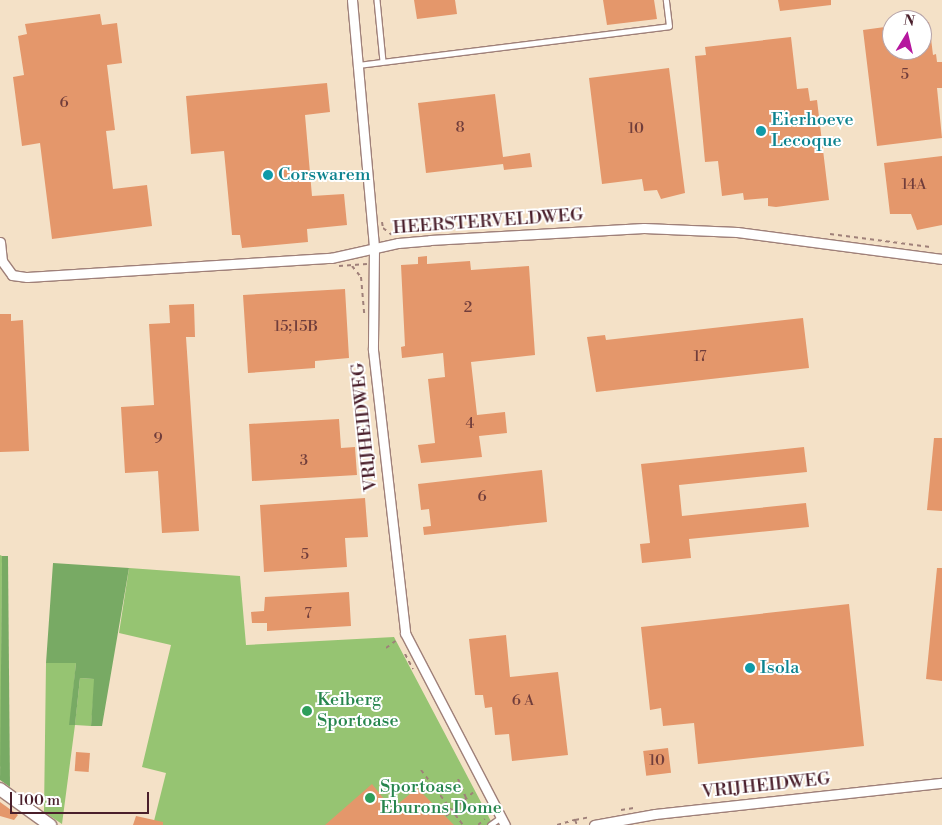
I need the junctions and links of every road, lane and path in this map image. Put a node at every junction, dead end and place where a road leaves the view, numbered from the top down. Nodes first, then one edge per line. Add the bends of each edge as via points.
1 (352, 0) edge
2 (376, 0) edge
3 (666, 0) edge
4 (383, 61) junction
5 (358, 65) junction
6 (0, 242) edge
7 (374, 248) junction
8 (942, 259) edge
9 (374, 264) junction
10 (346, 266) dead end
11 (4, 269) edge
12 (421, 770) dead end
13 (458, 779) dead end
14 (483, 783) junction
15 (942, 783) edge
16 (0, 790) edge
17 (466, 798) junction
18 (452, 811) junction
19 (446, 816) dead end
20 (503, 821) edge
21 (50, 825) edge
22 (463, 825) edge
23 (490, 825) edge
24 (557, 825) edge
25 (577, 825) edge
26 (594, 825) edge

1 - 5 street, VRIJHEIDWEG
2 - 4 lane
3 - 4 lane via 669,26
4 - 5 lane
5 - 7 street, VRIJHEIDWEG
6 - 11 street, HEERSTERVELDWEG
7 - 8 street, HEERSTERVELDWEG via 430,240 672,229 737,232
7 - 9 street, VRIJHEIDWEG
7 - 11 street, HEERSTERVELDWEG via 331,258 36,277 12,275
9 - 10 path
9 - 14 street, VRIJHEIDWEG via 373,350 405,633
12 - 18 path
13 - 17 path
14 - 17 path
14 - 20 street, VRIJHEIDWEG
15 - 26 street, VRIJHEIDWEG via 656,814
16 - 21 main road
17 - 18 path
18 - 19 path
18 - 22 path
20 - 23 lane
24 - 25 path via 576,820

